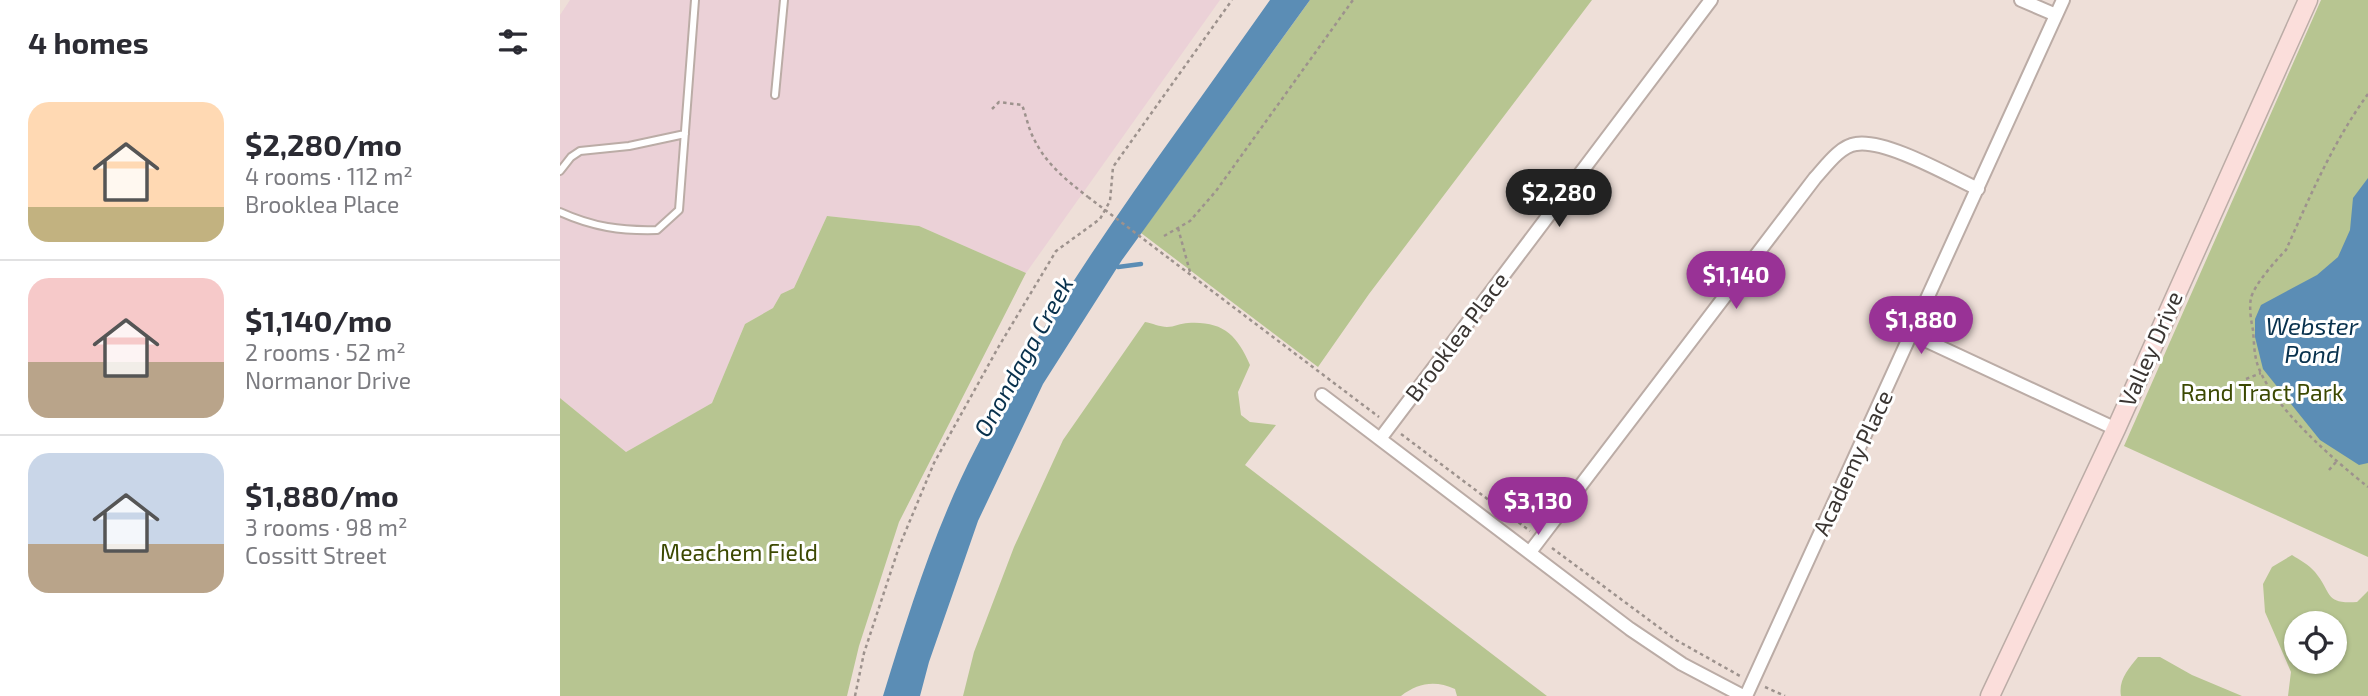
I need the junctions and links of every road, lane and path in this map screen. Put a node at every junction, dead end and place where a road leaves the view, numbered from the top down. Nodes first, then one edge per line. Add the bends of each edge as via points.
1 (695, 0) edge
2 (784, 0) edge
3 (1232, 0) edge
4 (1353, 0) edge
5 (1711, 0) edge
6 (2021, 0) edge
7 (2063, 0) edge
8 (2308, 0) edge
9 (2056, 15) junction
10 (2368, 94) edge
11 (775, 95) dead end
12 (992, 109) dead end
13 (685, 134) junction
14 (560, 171) edge
15 (1978, 189) junction
16 (560, 212) edge
17 (1178, 228) junction
18 (1164, 236) dead end
19 (1192, 275) junction
20 (1912, 334) junction
21 (2261, 373) junction
22 (2246, 379) dead end
23 (1322, 395) dead end
24 (1391, 426) junction
25 (2116, 429) junction
26 (1381, 439) junction
27 (2336, 462) junction
28 (2329, 470) dead end
29 (2368, 487) edge
30 (1541, 539) junction
31 (1530, 552) junction
32 (1752, 681) junction
33 (855, 696) edge
34 (1744, 696) edge
35 (1784, 696) edge
36 (1990, 696) edge

1 - 13 lane
2 - 11 lane
3 - 33 path via 1113,167 1111,201 1100,219 1056,251 934,463 899,547 864,653
4 - 17 path via 1216,191
5 - 24 street, Brooklea Place
6 - 9 street
7 - 9 street, Academy Place
8 - 25 main road, Valley Drive
9 - 15 street, Academy Place
10 - 21 path via 2324,164 2286,250 2251,297
12 - 19 path, bridge via 999,102 1023,105 1031,134 1057,173
13 - 14 lane via 580,151
13 - 16 lane via 679,210 657,230 604,229
15 - 20 street, Academy Place
15 - 30 street via 1875,145 1856,144 1842,150 1815,178
17 - 18 path
17 - 19 path
19 - 24 path
20 - 25 street
20 - 32 street, Academy Place
21 - 22 path
21 - 27 path via 2278,400
23 - 26 street
24 - 26 street, Brooklea Place
24 - 30 path
25 - 36 main road, Valley Drive
26 - 31 street
27 - 28 path
27 - 29 path
30 - 31 street
30 - 32 path via 1676,640
31 - 34 street via 1682,664
32 - 34 street, Academy Place
32 - 35 path

